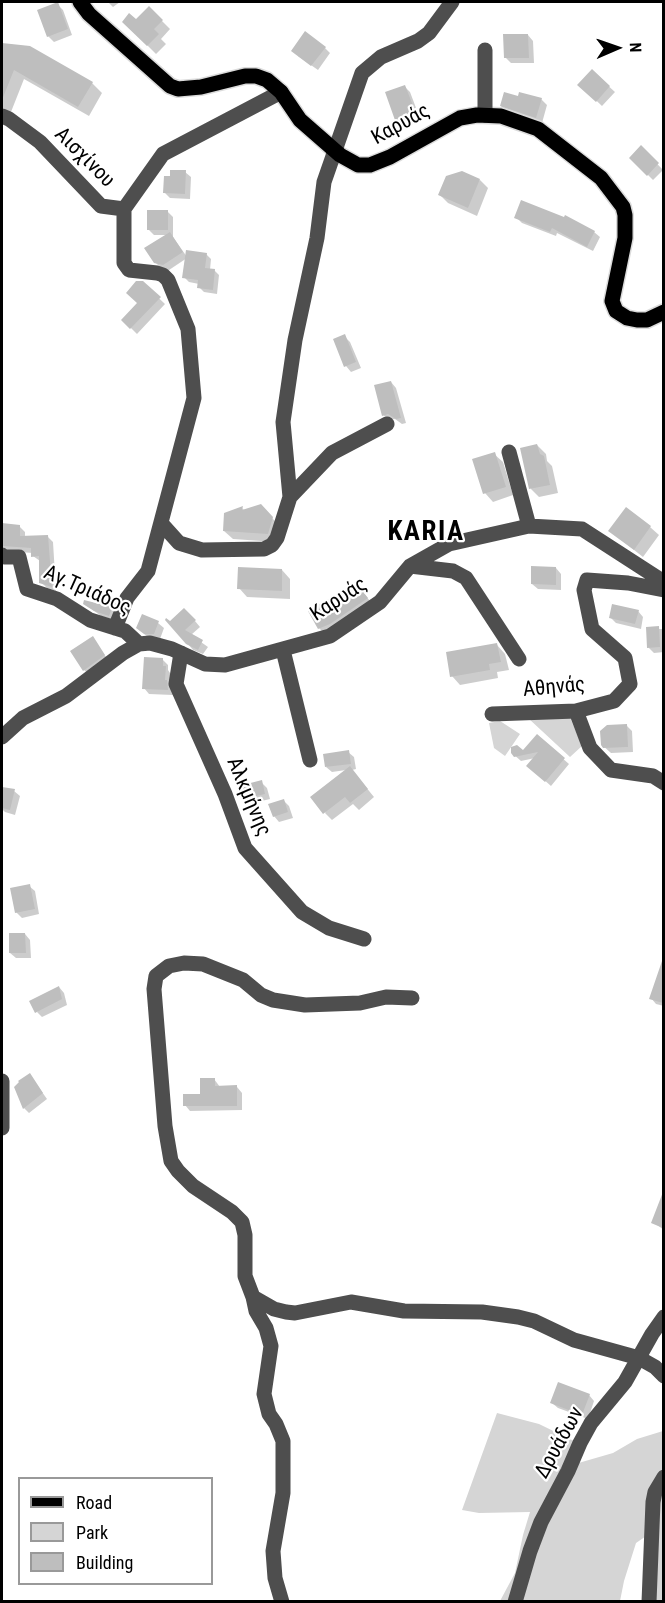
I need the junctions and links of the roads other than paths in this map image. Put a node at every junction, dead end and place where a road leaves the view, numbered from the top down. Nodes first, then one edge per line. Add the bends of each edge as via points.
1 (80, 2) edge
2 (452, 2) edge
3 (485, 50) dead end
4 (281, 92) junction
5 (485, 115) junction
6 (2, 116) edge
7 (334, 151) junction
8 (124, 209) junction
9 (663, 312) edge
10 (387, 424) dead end
11 (509, 452) dead end
12 (290, 497) junction
13 (161, 523) junction
14 (529, 526) junction
15 (2, 555) edge
16 (410, 566) junction
17 (663, 582) edge
18 (663, 590) edge
19 (115, 628) junction
20 (139, 644) junction
21 (283, 650) junction
22 (181, 653) junction
23 (519, 659) dead end
24 (576, 711) junction
25 (492, 714) dead end
26 (2, 737) edge
27 (310, 760) dead end
28 (663, 783) edge
29 (364, 939) dead end
30 (412, 998) dead end
31 (2, 1081) edge
32 (2, 1128) edge
33 (254, 1298) junction
34 (663, 1317) edge
35 (639, 1358) junction
36 (663, 1376) edge
37 (663, 1477) edge
38 (282, 1602) edge
39 (515, 1602) edge
40 (649, 1602) edge

1 - 4 main road, Καρυάς via 170,86 188,89 256,76
2 - 7 street via 429,33 381,57 362,74
3 - 5 street
4 - 7 main road, Καρυάς via 300,120
4 - 8 street, Αισχίνου via 163,154
5 - 7 main road, Καρυάς via 460,118 370,165 358,165
5 - 9 main road, Καρυάς via 501,116 538,129 601,178 625,215 614,306 619,314 638,320
6 - 8 street, Αισχίνου via 40,142 101,206
7 - 12 street via 324,182 283,422
8 - 13 street via 124,263 129,270 157,273 168,280 188,329 194,398
10 - 12 street via 332,453
11 - 14 street
12 - 13 street via 277,538 264,549 196,549 179,543
13 - 19 street via 148,571 128,598
14 - 16 street, Καρυάς via 449,544
14 - 17 street, Καρυάς via 582,529
15 - 19 street, Αγ.Τριάδος via 19,557 27,589 57,599 87,619
16 - 21 street, Καρυάς via 380,602 330,636
16 - 23 street via 453,571 465,578
18 - 24 street, Αθηνάς via 587,580 584,590 592,629 625,658 630,684 614,701
19 - 20 street, Αγ.Τριάδος via 130,634
20 - 22 street, Καρυάς via 150,643
20 - 26 street via 66,696 23,718
21 - 22 street, Καρυάς via 220,665 198,662
21 - 27 street
22 - 29 street, Αλκμήνης via 176,684 245,848 302,912 329,928
24 - 25 street, Αθηνάς
24 - 28 street via 590,748 611,771 652,776
30 - 33 street via 306,1005 273,1000 243,980 203,964 169,966 156,976 165,1126 171,1161 193,1186 242,1222 245,1276
31 - 32 street
33 - 35 street via 286,1312 351,1302 404,1311 501,1314 534,1321 574,1340
33 - 38 street via 271,1346 265,1404 283,1441 282,1492 273,1551
34 - 35 street, Δρυάδων
35 - 36 street
35 - 39 street, Δρυάδων via 580,1443 541,1522
37 - 40 street via 653,1502

